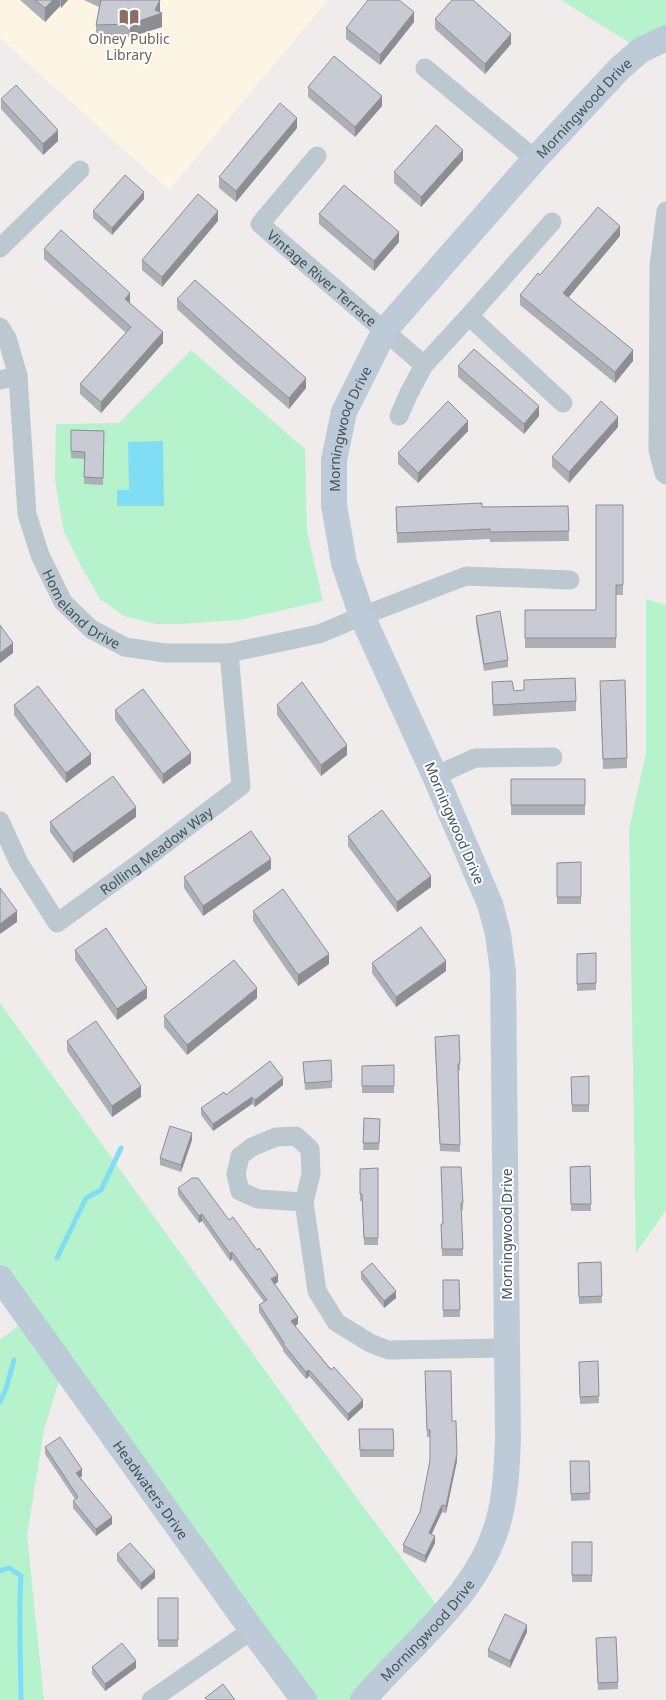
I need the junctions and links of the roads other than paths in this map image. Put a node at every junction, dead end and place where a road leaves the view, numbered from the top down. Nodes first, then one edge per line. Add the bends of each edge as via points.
1 (666, 38) edge
2 (425, 68) dead end
3 (317, 156) dead end
4 (535, 158) junction
5 (80, 170) dead end
6 (666, 210) edge
7 (552, 222) dead end
8 (0, 248) edge
9 (469, 316) junction
10 (0, 327) edge
11 (385, 330) junction
12 (424, 365) junction
13 (9, 378) edge
14 (563, 403) dead end
15 (399, 416) dead end
16 (666, 475) edge
17 (570, 580) dead end
18 (362, 616) junction
19 (229, 653) junction
20 (552, 757) dead end
21 (435, 776) junction
22 (0, 821) edge
23 (304, 1202) junction
24 (0, 1278) edge
25 (507, 1348) junction
26 (252, 1630) junction
27 (151, 1700) edge
28 (304, 1700) edge
29 (363, 1700) edge

1 - 4 street, Morningwood Drive via 641,50 620,68
2 - 4 street
3 - 11 street, Vintage River Terrace via 260,224
4 - 11 street, Morningwood Drive
5 - 8 street
6 - 16 street via 658,266 658,450
7 - 9 street
9 - 12 street
9 - 14 street
10 - 13 street, Homeland Drive via 7,338
11 - 12 street
11 - 18 street, Morningwood Drive via 344,412 334,460 334,505 342,554
12 - 15 street
13 - 19 street, Homeland Drive via 27,514 40,555 63,602 91,630 125,647 165,653
17 - 18 street, Homeland Drive via 466,576
18 - 19 street, Homeland Drive via 320,634
18 - 21 street, Morningwood Drive
19 - 22 street, Rolling Meadow Way via 241,786 58,923 19,863
20 - 21 street via 476,758
21 - 25 street, Morningwood Drive via 490,904 503,972
23 - 23 street via 311,1174 310,1149 296,1136 276,1137 240,1156 236,1174 240,1191 258,1199
23 - 25 street via 318,1291 336,1322 388,1350
24 - 26 street, Headwaters Drive
25 - 29 street, Morningwood Drive via 507,1469 500,1515 490,1547 444,1615
26 - 27 street
26 - 28 street, Headwaters Drive

